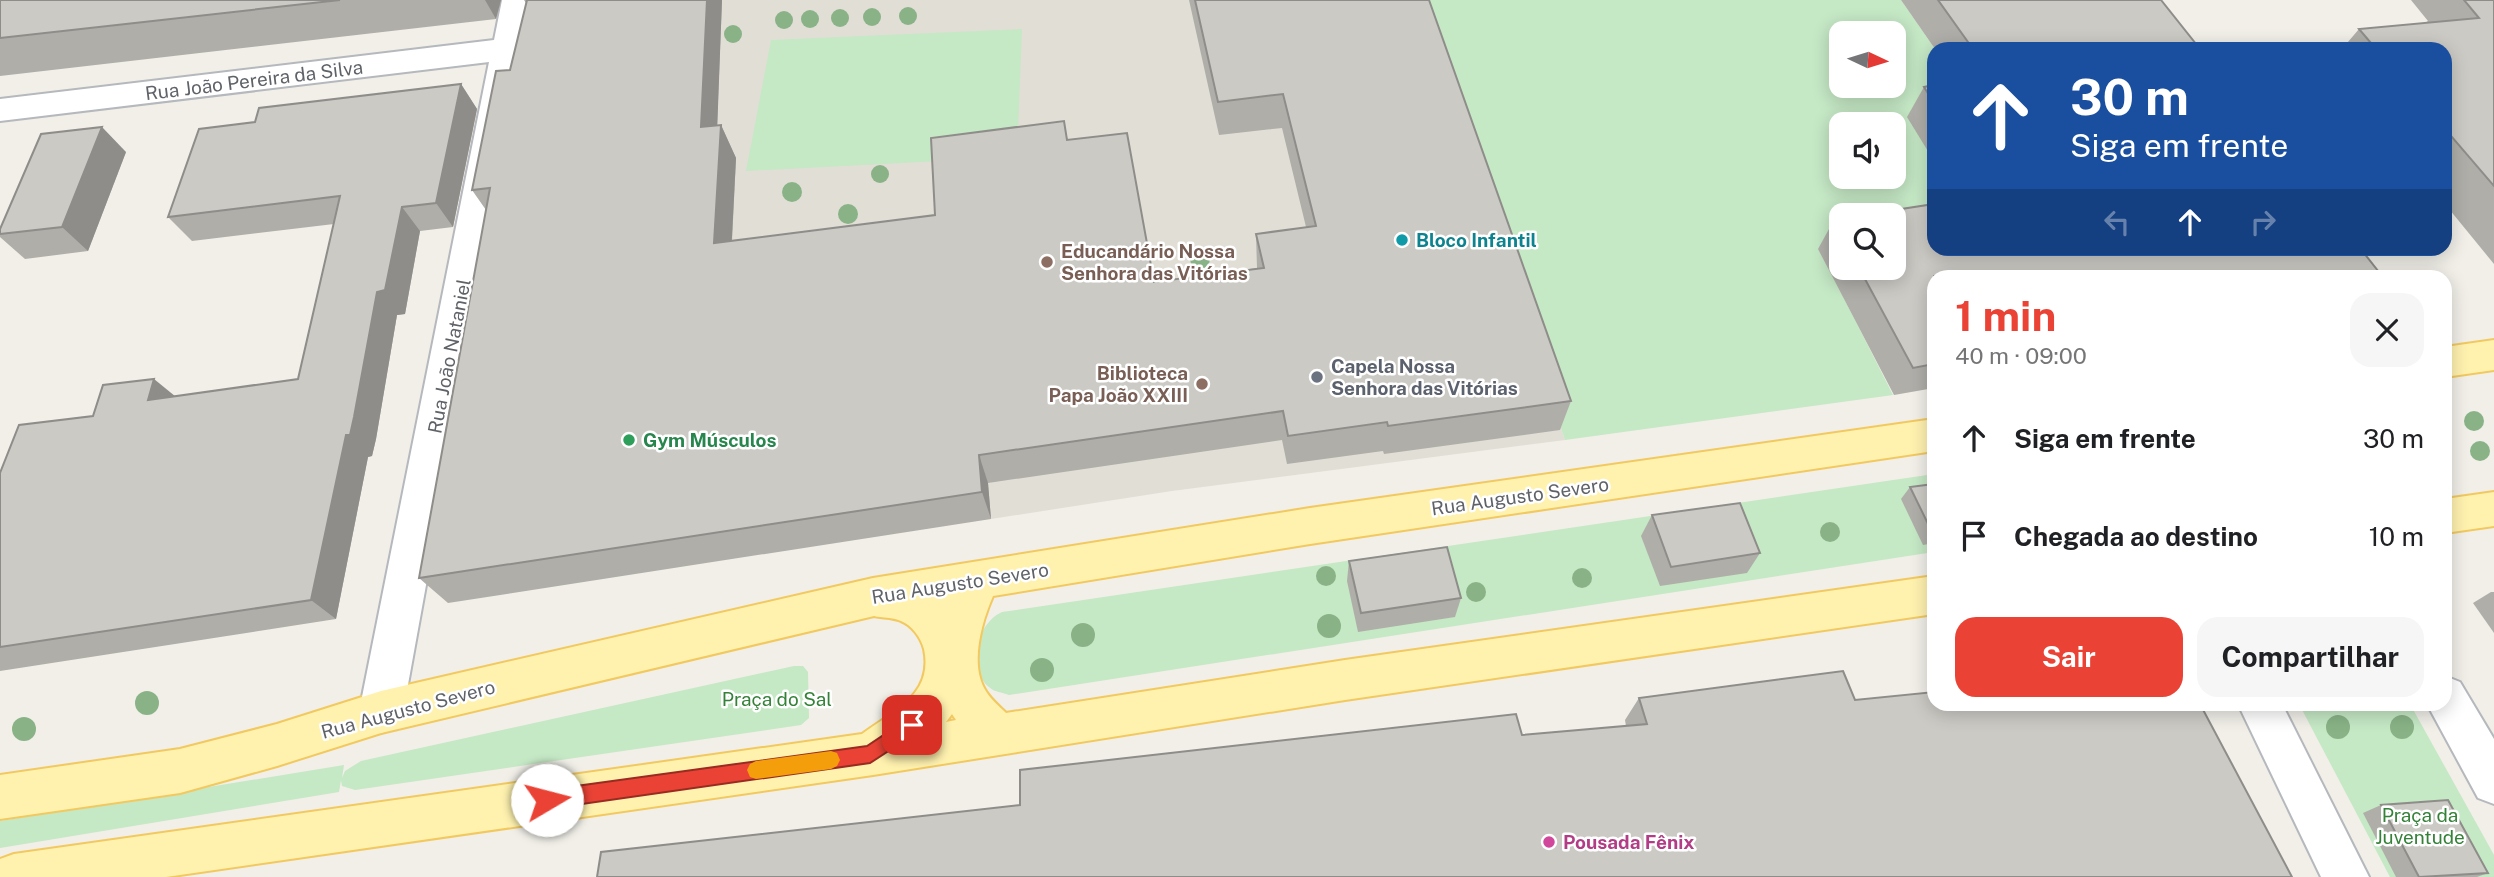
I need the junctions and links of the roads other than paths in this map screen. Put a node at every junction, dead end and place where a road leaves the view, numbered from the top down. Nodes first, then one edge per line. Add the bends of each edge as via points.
1 (517, 0) edge
2 (508, 49) junction
3 (0, 110) edge
4 (2494, 355) edge
5 (2452, 361) edge
6 (1927, 436) edge
7 (2494, 509) edge
8 (2452, 515) edge
9 (981, 580) junction
10 (1927, 596) edge
11 (873, 597) junction
12 (2452, 708) edge
13 (2263, 711) edge
14 (381, 712) junction
15 (999, 735) junction
16 (870, 754) junction
17 (2494, 782) edge
18 (0, 797) edge
19 (14, 877) edge
20 (2347, 877) edge

1 - 2 street, Rua João Nataniel
2 - 3 street, Rua João Pereira da Silva
2 - 14 street, Rua João Nataniel
4 - 5 main road
6 - 9 main road, Rua Augusto Severo via 1310,526
7 - 8 main road
9 - 11 main road, Rua Augusto Severo
9 - 15 main road via 963,620 959,676 978,715
10 - 15 main road
11 - 14 main road, Rua Augusto Severo
11 - 16 main road via 911,604 940,632 947,655 942,693 912,725
12 - 17 street
13 - 20 street
14 - 18 main road, Rua Augusto Severo via 180,771
15 - 16 main road
16 - 19 main road

